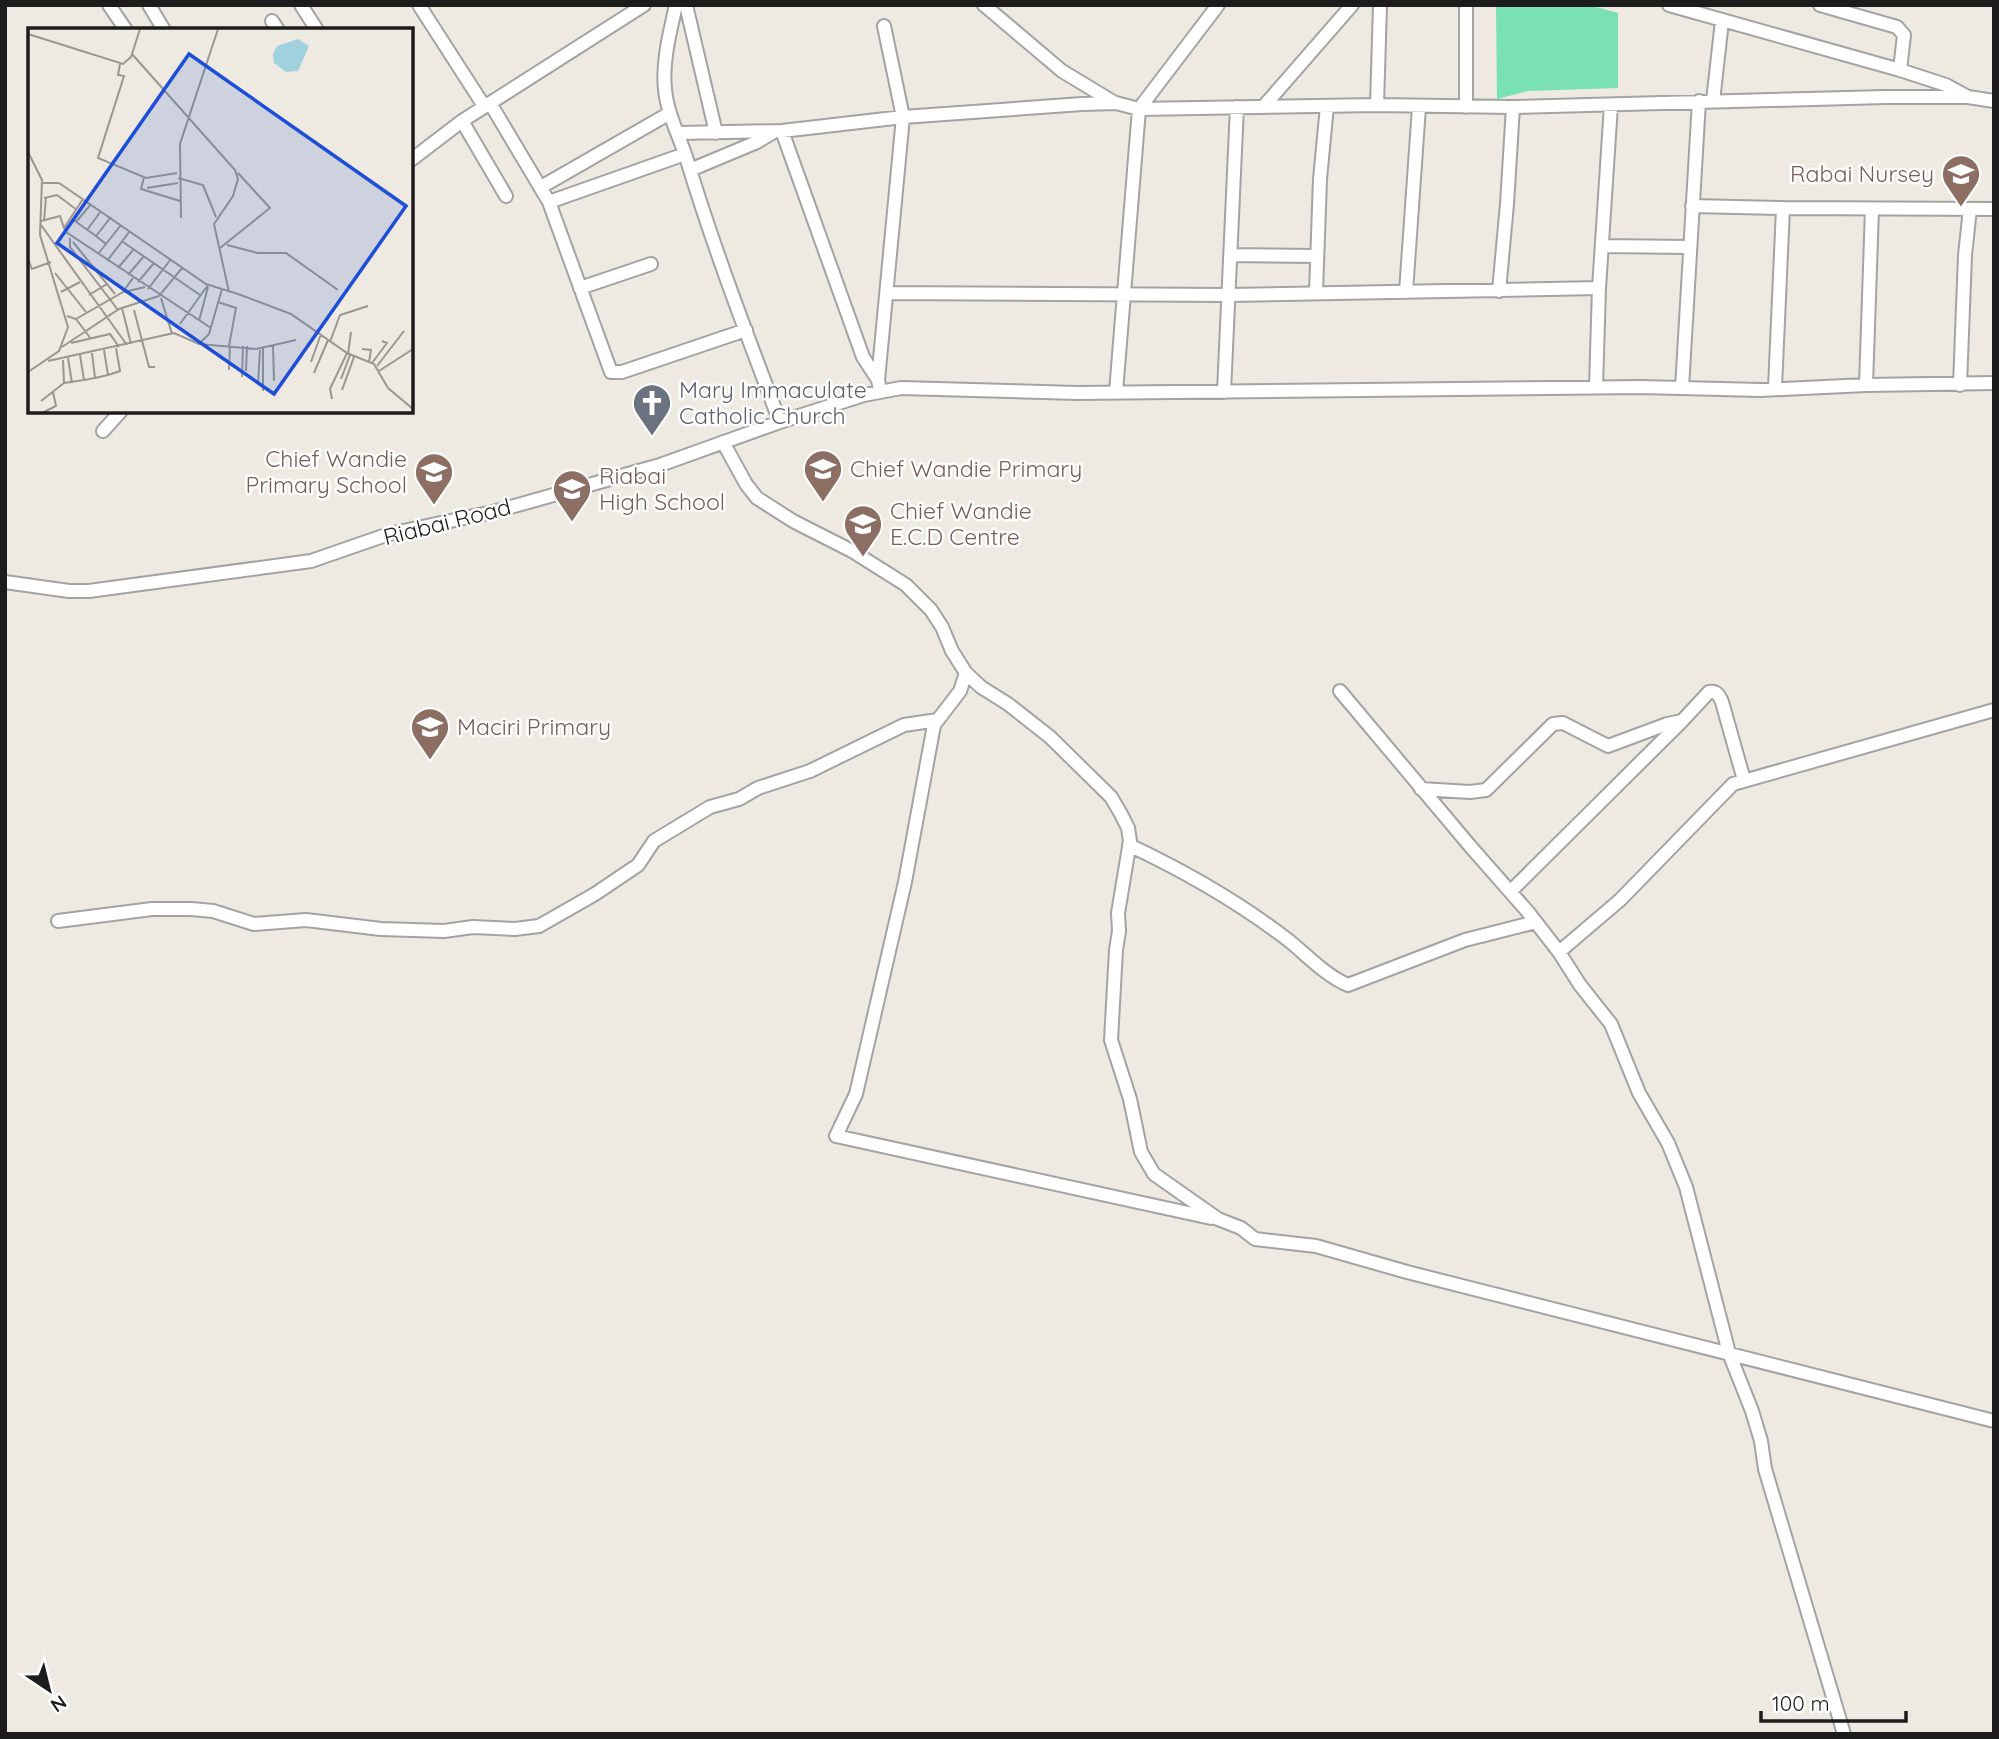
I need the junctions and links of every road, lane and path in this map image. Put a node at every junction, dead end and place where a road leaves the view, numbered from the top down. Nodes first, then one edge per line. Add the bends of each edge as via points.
1 (109, 5) edge
2 (149, 5) edge
3 (301, 5) edge
4 (419, 5) edge
5 (644, 5) edge
6 (676, 5) edge
7 (686, 5) edge
8 (984, 5) edge
9 (1218, 5) edge
10 (1352, 5) edge
11 (1380, 5) edge
12 (1466, 5) edge
13 (1669, 5) edge
14 (1820, 5) edge
15 (1722, 21) junction
16 (884, 26) dead end
17 (125, 28) edge
18 (163, 28) edge
19 (316, 28) edge
20 (1900, 70) junction
21 (1968, 97) junction
22 (1992, 98) edge
23 (1713, 101) junction
24 (1699, 102) junction
25 (1115, 103) junction
26 (487, 105) junction
27 (1377, 105) junction
28 (1611, 105) junction
29 (1264, 106) junction
30 (1327, 106) junction
31 (1237, 107) junction
32 (1419, 107) junction
33 (1465, 107) junction
34 (1513, 107) junction
35 (1139, 109) junction
36 (670, 113) junction
37 (903, 117) junction
38 (462, 121) junction
39 (778, 131) junction
40 (679, 133) junction
41 (716, 133) junction
42 (685, 154) junction
43 (413, 158) edge
44 (690, 170) junction
45 (541, 187) junction
46 (506, 196) dead end
47 (549, 202) junction
48 (1692, 206) junction
49 (1783, 208) junction
50 (1872, 209) junction
51 (1969, 209) junction
52 (1994, 209) edge
53 (1602, 246) junction
54 (1689, 247) junction
55 (1231, 255) junction
56 (1317, 256) junction
57 (651, 264) dead end
58 (580, 288) junction
59 (1599, 288) junction
60 (1499, 291) junction
61 (1316, 292) junction
62 (1406, 292) junction
63 (887, 293) junction
64 (1229, 295) junction
65 (1123, 296) junction
66 (746, 330) junction
67 (1994, 383) edge
68 (1960, 384) junction
69 (879, 385) junction
70 (1866, 385) junction
71 (1596, 387) junction
72 (1682, 388) junction
73 (1775, 388) junction
74 (1224, 391) junction
75 (1115, 392) junction
76 (119, 413) edge
77 (780, 422) junction
78 (103, 431) dead end
79 (723, 442) junction
80 (5, 582) edge
81 (966, 673) junction
82 (1340, 691) dead end
83 (1994, 710) edge
84 (938, 720) junction
85 (1682, 721) junction
86 (1744, 780) junction
87 (1422, 789) junction
88 (1129, 845) junction
89 (1511, 891) junction
90 (58, 921) dead end
91 (1536, 922) junction
92 (1559, 952) junction
93 (1218, 1219) junction
94 (1729, 1353) junction
95 (1994, 1421) edge
96 (1844, 1734) edge

1 - 17 street
2 - 18 street
3 - 19 street
4 - 26 street
5 - 26 street
6 - 36 street via 664,67
7 - 41 street
8 - 25 street via 1062,71
9 - 35 street
10 - 29 street
11 - 27 street
12 - 33 street
13 - 15 street
14 - 20 street via 1902,30 1905,45
15 - 20 street
15 - 23 street
16 - 37 street
20 - 21 street
21 - 22 street
21 - 23 street
23 - 24 street
24 - 28 street
24 - 48 street
25 - 35 street
25 - 37 street
26 - 38 street
26 - 45 street
27 - 30 street
27 - 32 street
28 - 34 street
28 - 53 street
29 - 30 street
29 - 31 street
30 - 56 street
31 - 35 street
31 - 55 street
32 - 33 street
32 - 62 street
33 - 34 street
34 - 60 street
35 - 65 street
36 - 40 street
36 - 45 street
37 - 39 street
37 - 63 street
38 - 43 street
38 - 46 street
39 - 41 street
39 - 44 street
39 - 69 street via 863,357
40 - 41 street
40 - 42 street
42 - 44 street
42 - 47 street
44 - 66 street
45 - 47 street
47 - 58 street
48 - 49 street
48 - 54 street
49 - 50 street
49 - 73 street
50 - 51 street
50 - 70 street
51 - 52 street
51 - 68 street
53 - 54 street
53 - 59 street
54 - 72 street
55 - 56 street
55 - 64 street
56 - 61 street
57 - 58 street
58 - 66 street via 609,368 615,373
59 - 60 street
59 - 71 street
60 - 62 street
61 - 62 street
61 - 64 street
63 - 65 street
63 - 69 street
64 - 65 street
64 - 74 street
65 - 75 street
66 - 77 street
67 - 68 street, Riabai Road
68 - 70 street, Riabai Road
69 - 75 street, Riabai Road
69 - 77 street, Riabai Road
70 - 73 street, Riabai Road
71 - 72 street, Riabai Road
71 - 74 street, Riabai Road
72 - 73 street, Riabai Road
74 - 75 street, Riabai Road
76 - 78 street
77 - 79 street, Riabai Road
79 - 80 street, Riabai Road via 660,465 493,512 389,534 312,561 89,591
79 - 81 street via 757,498 906,586 931,610
81 - 84 street via 960,691
81 - 88 street via 1050,737 1111,797 1128,828
82 - 87 street
83 - 86 street
84 - 90 street via 904,725 810,771 710,807 654,841 638,865 539,926 444,931 306,920 254,924 191,909 152,909
84 - 93 street via 856,1094 836,1136
85 - 86 street via 1709,692 1719,695
85 - 87 street via 1608,746 1558,722 1486,790
85 - 89 street
86 - 92 street via 1728,788 1620,900
87 - 89 street
88 - 91 street via 1243,909 1348,985 1465,940
88 - 93 street via 1118,913 1112,1049 1130,1099 1141,1152 1154,1174
89 - 91 street
91 - 92 street
92 - 94 street via 1611,1024 1639,1093 1668,1143 1686,1187
93 - 94 street via 1255,1239 1316,1246
94 - 95 street
94 - 96 street via 1752,1411

